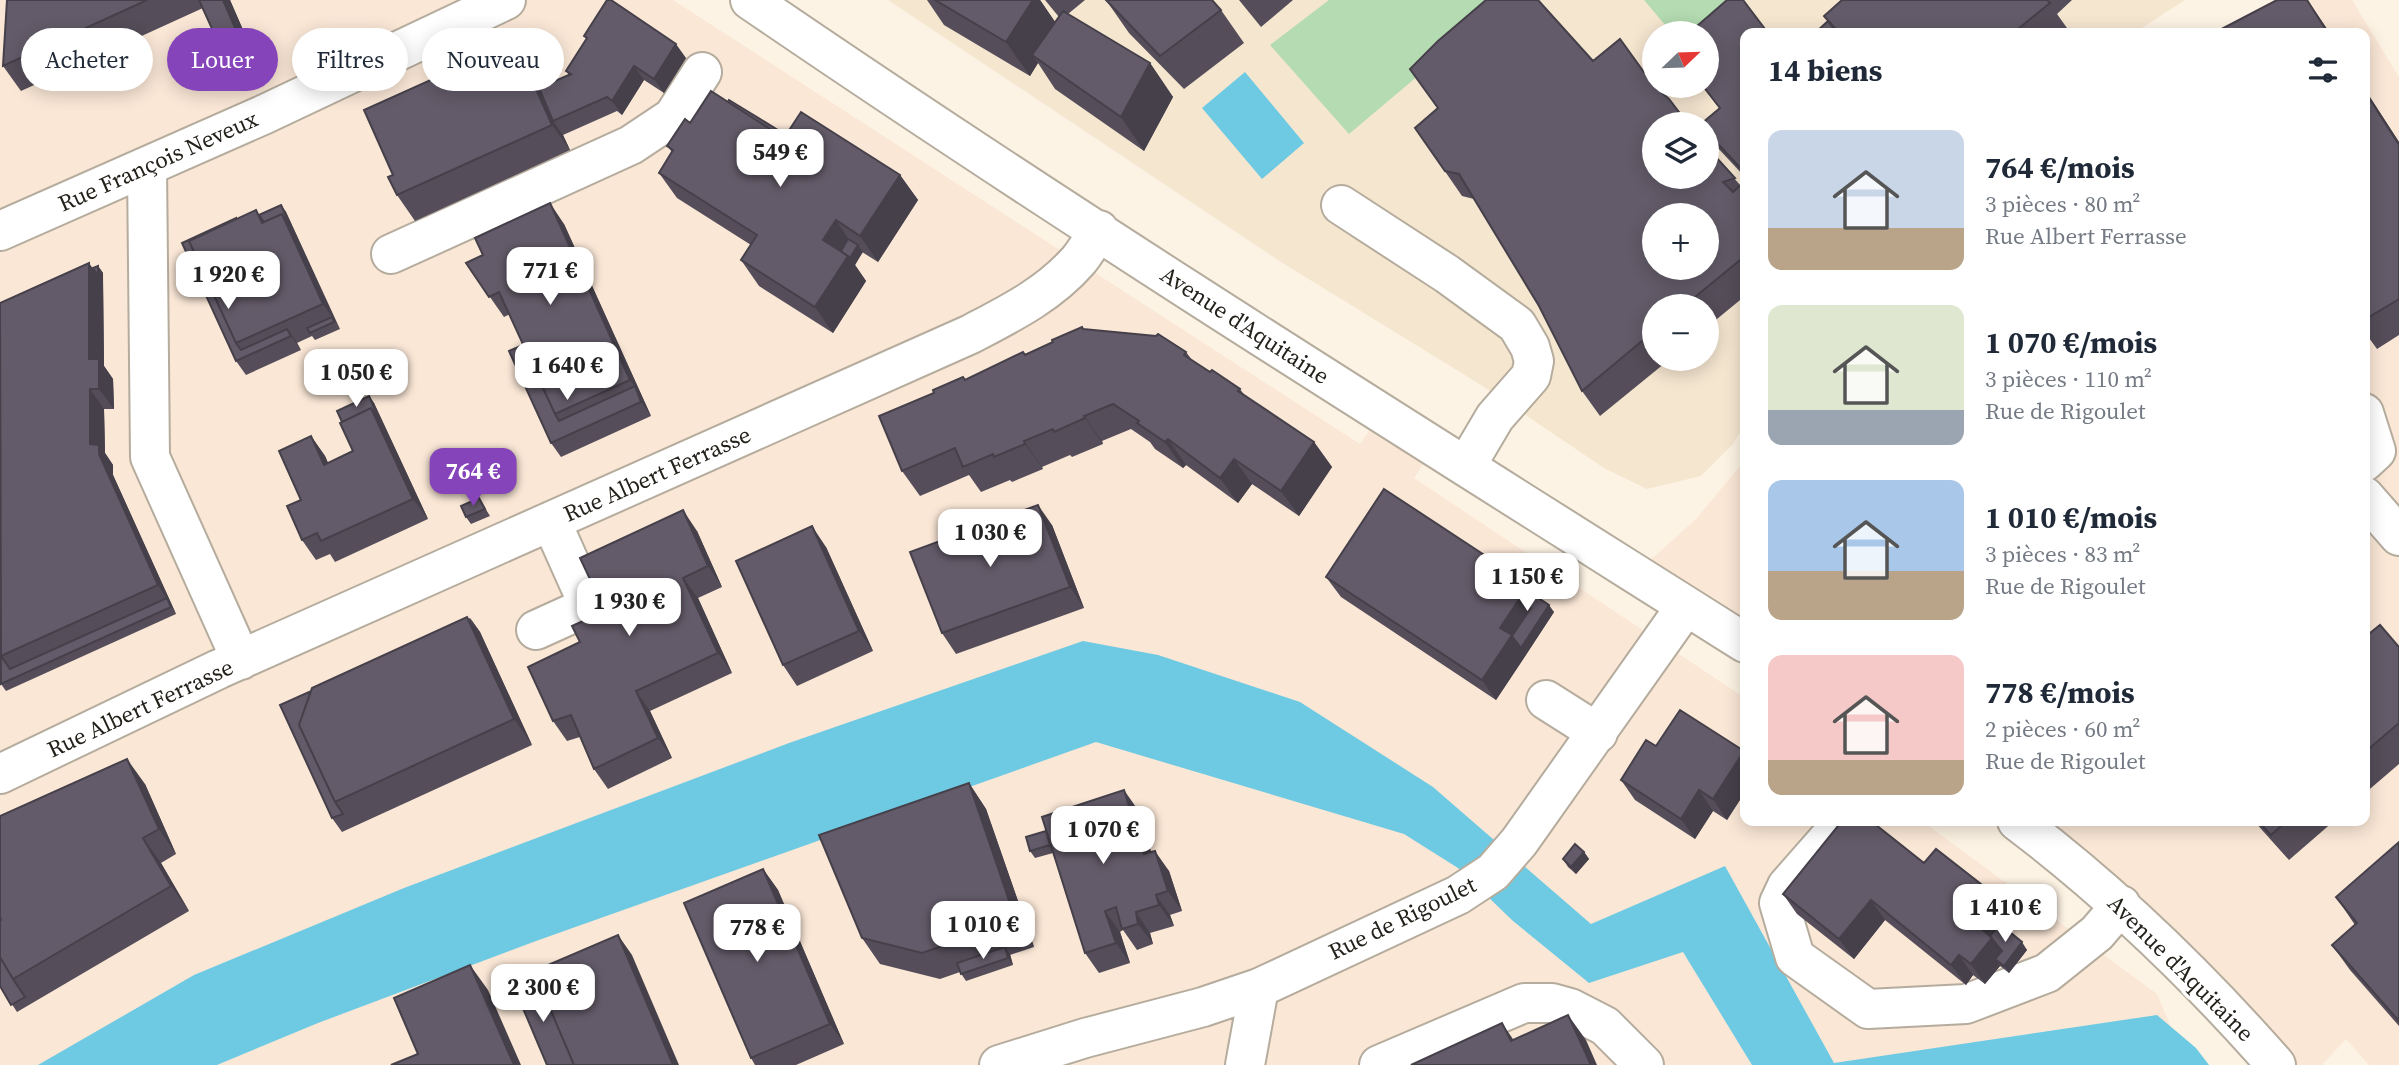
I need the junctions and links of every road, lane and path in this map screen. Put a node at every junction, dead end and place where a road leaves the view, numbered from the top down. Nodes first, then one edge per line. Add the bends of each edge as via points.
1 (506, 0) edge
2 (750, 0) edge
3 (702, 72) dead end
4 (147, 167) junction
5 (1341, 205) dead end
6 (0, 230) edge
7 (1099, 230) junction
8 (391, 254) dead end
9 (1466, 466) junction
10 (2370, 503) edge
11 (551, 522) junction
12 (2399, 536) edge
13 (1686, 606) junction
14 (536, 630) dead end
15 (1740, 640) edge
16 (241, 660) junction
17 (1546, 700) dead end
18 (1598, 733) junction
19 (2, 762) edge
20 (1840, 826) edge
21 (2023, 826) edge
22 (2121, 905) junction
23 (1259, 988) junction
24 (999, 1065) edge
25 (1245, 1065) edge
26 (1379, 1065) edge
27 (1644, 1065) edge
28 (2276, 1065) edge

1 - 4 street, Rue François Neveux
2 - 7 street, Avenue d'Aquitaine
3 - 8 street via 673,117 631,145
4 - 6 street, Rue François Neveux
4 - 16 street via 150,457
5 - 9 street via 1507,318 1530,347 1534,361 1531,376 1495,417
7 - 9 street, Avenue d'Aquitaine
7 - 11 street, Rue Albert Ferrasse via 1078,261 1048,289 971,334
9 - 13 street, Avenue d'Aquitaine
10 - 12 street
11 - 14 street via 589,606
11 - 16 street, Rue Albert Ferrasse
13 - 15 street, Avenue d'Aquitaine
13 - 18 street, Rue de Rigoulet
16 - 19 street, Rue Albert Ferrasse
17 - 18 street
18 - 23 street, Rue de Rigoulet via 1493,872 1458,895
20 - 22 street via 1787,886 1779,904 1795,957 1868,1009 1966,1004 2047,973 2097,933
21 - 22 street, Avenue d'Aquitaine
22 - 28 street, Avenue d'Aquitaine
23 - 24 street, Rue de Rigoulet
23 - 25 street
26 - 27 street via 1524,1003 1570,1008 1605,1026

